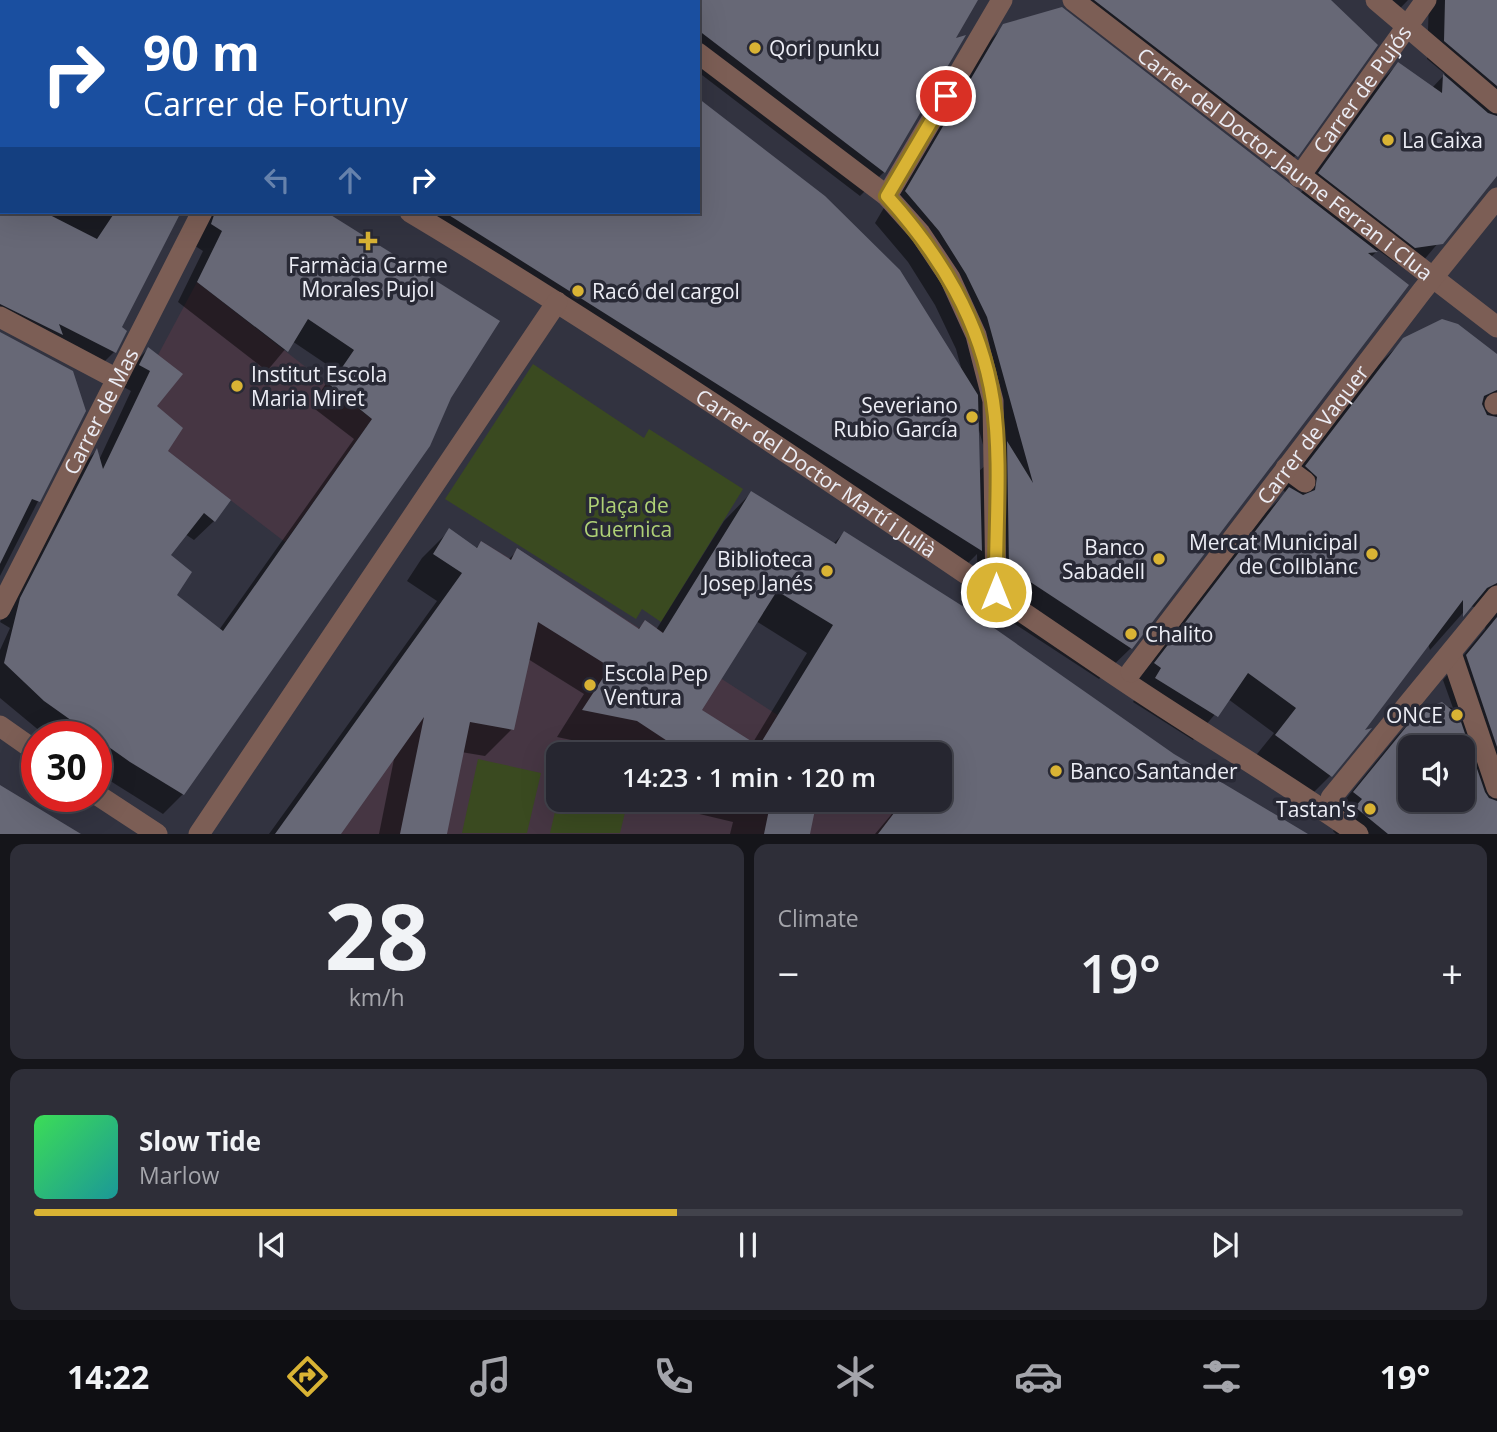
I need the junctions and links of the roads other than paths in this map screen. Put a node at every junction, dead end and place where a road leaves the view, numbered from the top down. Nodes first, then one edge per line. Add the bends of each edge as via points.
1 (1002, 0) edge
2 (1073, 0) edge
3 (1376, 0) edge
4 (1426, 0) edge
5 (1407, 26) junction
6 (700, 55) edge
7 (1497, 103) edge
8 (1299, 177) junction
9 (887, 196) junction
10 (1497, 198) edge
11 (201, 214) edge
12 (413, 214) edge
13 (1433, 278) junction
14 (556, 303) junction
15 (0, 317) edge
16 (1497, 327) edge
17 (117, 379) junction
18 (1286, 468) junction
19 (1305, 482) dead end
20 (996, 592) junction
21 (1497, 596) edge
22 (0, 609) edge
23 (1451, 653) junction
24 (1130, 672) dead end
25 (0, 726) edge
26 (21, 741) edge
27 (1497, 788) edge
28 (1331, 798) dead end
29 (112, 804) edge
30 (157, 834) edge
31 (199, 834) edge
32 (1358, 834) edge

1 - 9 street
2 - 8 street, Carrer del Doctor Jaume Ferran i Clua
3 - 5 street
4 - 5 street, Carrer de Pujós
5 - 7 street
5 - 8 street, Carrer de Pujós
6 - 9 street
8 - 13 street, Carrer del Doctor Jaume Ferran i Clua
9 - 20 street via 920,233 950,278 975,335 993,401
10 - 13 street, Carrer de Vaquer
11 - 17 street, Carrer de Mas
12 - 14 street, Carrer del Doctor Martí i Julià
13 - 16 street, Carrer del Doctor Jaume Ferran i Clua
13 - 18 street, Carrer de Vaquer
14 - 20 street, Carrer del Doctor Martí i Julià
14 - 31 street
15 - 17 street
17 - 22 street, Carrer de Mas
18 - 19 street
18 - 24 street, Carrer de Vaquer
20 - 32 street, Carrer del Doctor Martí i Julià
21 - 23 street
23 - 27 street
23 - 28 street
25 - 26 street
29 - 30 street

